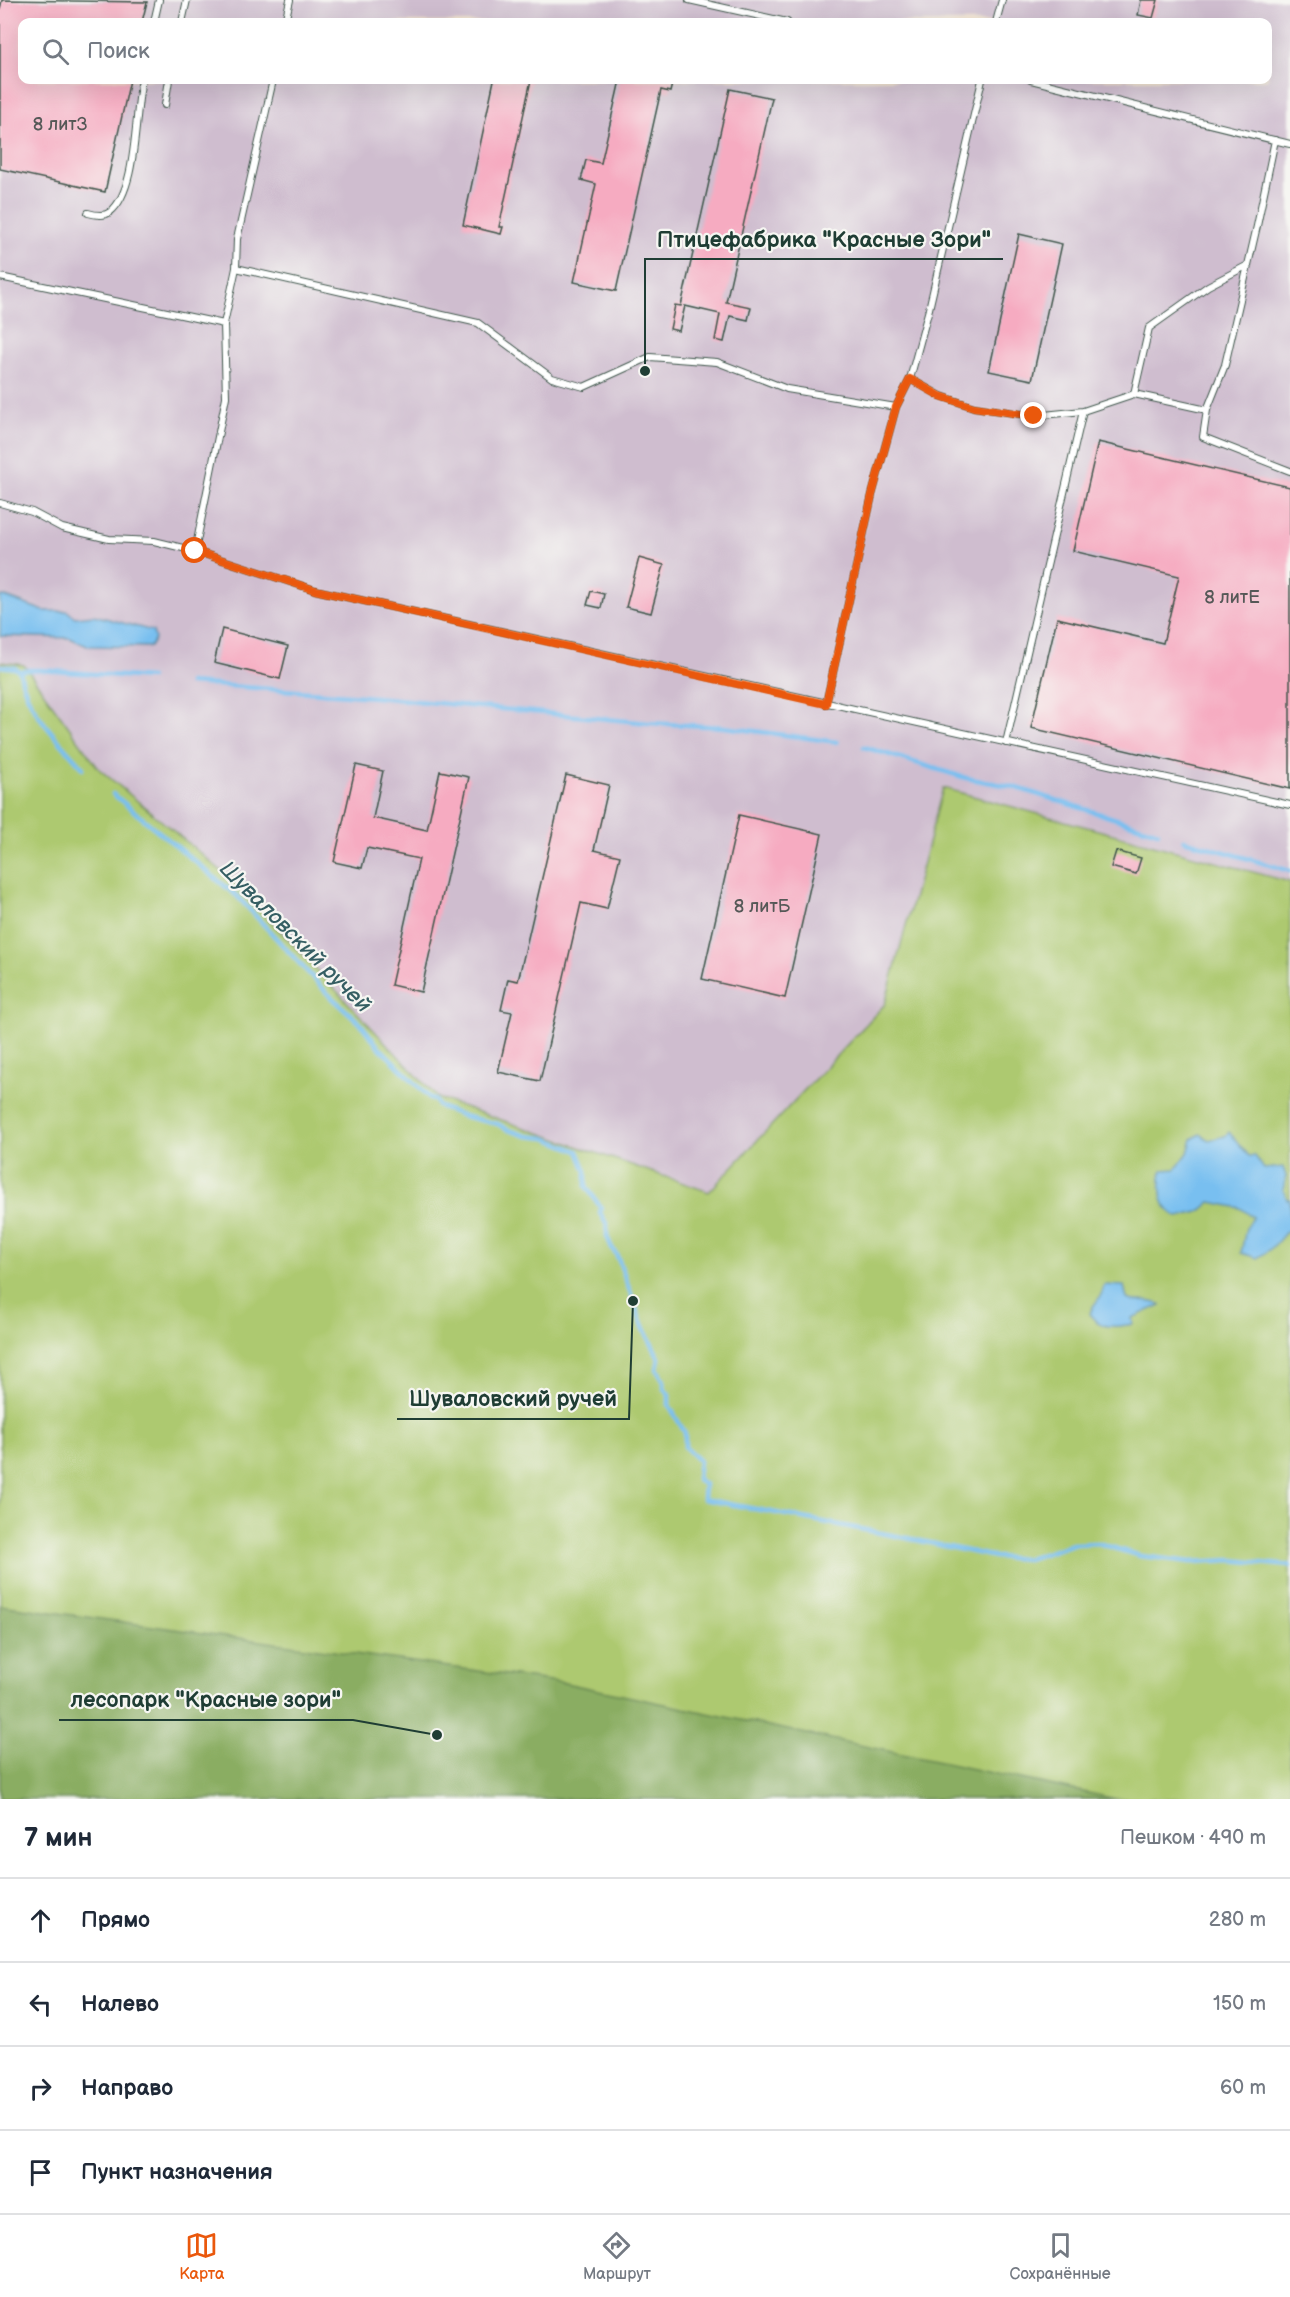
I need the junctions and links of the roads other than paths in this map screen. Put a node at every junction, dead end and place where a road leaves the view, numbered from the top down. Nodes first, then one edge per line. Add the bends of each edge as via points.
1 (159, 0) edge
2 (187, 0) edge
3 (290, 0) edge
4 (689, 0) edge
5 (1002, 0) edge
6 (155, 18) edge
7 (183, 18) edge
8 (286, 18) edge
9 (769, 18) edge
10 (997, 18) edge
11 (141, 84) edge
12 (168, 84) edge
13 (272, 84) edge
14 (981, 84) edge
15 (1047, 84) edge
16 (165, 105) dead end
17 (1275, 140) junction
18 (1290, 144) edge
19 (88, 213) dead end
20 (1248, 265) junction
21 (236, 268) junction
22 (0, 277) edge
23 (224, 324) junction
24 (910, 379) junction
25 (1134, 394) junction
26 (896, 407) junction
27 (1207, 410) junction
28 (1083, 411) junction
29 (1290, 471) edge
30 (0, 503) edge
31 (195, 551) junction
32 (826, 704) junction
33 (1006, 743) junction
34 (1290, 805) edge

1 - 6 lane
2 - 7 lane
3 - 8 lane
4 - 9 lane
5 - 10 lane
11 - 19 lane via 121,200 109,214
12 - 16 lane
13 - 21 lane via 237,239
14 - 24 lane
15 - 17 lane
17 - 18 lane
17 - 20 lane
20 - 25 lane via 1208,286 1149,328
20 - 27 lane via 1225,365
21 - 23 lane
21 - 26 lane via 478,323 552,378 584,387 651,357 717,362 787,389
22 - 23 lane
23 - 31 lane via 226,397
24 - 26 lane
24 - 28 lane via 940,396 974,407 1034,416
25 - 27 lane
25 - 28 lane
26 - 32 lane via 872,495
27 - 29 lane via 1203,437
28 - 33 lane
30 - 31 lane via 32,512 62,528
31 - 32 lane via 315,590
32 - 33 lane
33 - 34 lane

